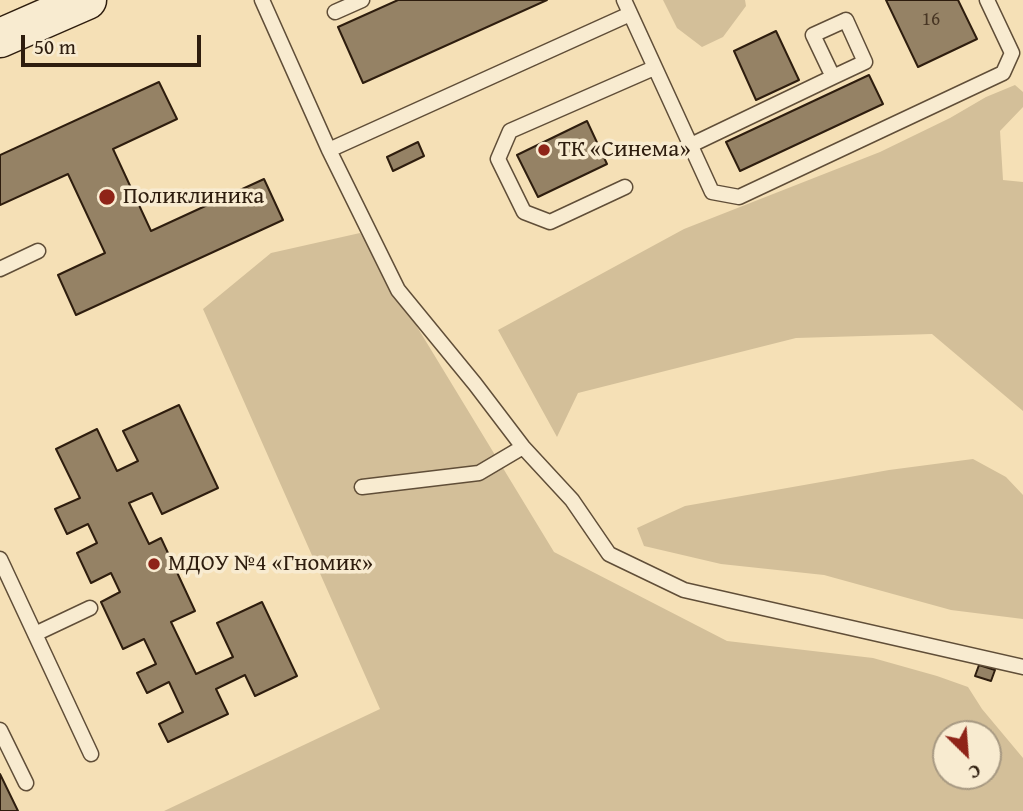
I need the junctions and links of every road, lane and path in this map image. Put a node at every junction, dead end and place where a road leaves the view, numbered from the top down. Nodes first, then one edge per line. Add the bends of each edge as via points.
1 (87, 0) edge
2 (262, 0) edge
3 (362, 0) edge
4 (988, 0) edge
5 (627, 7) edge
6 (335, 12) dead end
7 (0, 38) edge
8 (654, 68) junction
9 (833, 77) dead end
10 (691, 145) junction
11 (329, 149) junction
12 (625, 187) dead end
13 (38, 251) dead end
14 (0, 269) edge
15 (523, 447) junction
16 (362, 486) dead end
17 (0, 559) edge
18 (90, 608) dead end
19 (35, 634) junction
20 (1023, 667) edge
21 (0, 730) edge
22 (91, 754) dead end
23 (26, 783) dead end

1 - 7 street
2 - 11 lane
3 - 6 lane
4 - 10 lane via 1012,52 1003,72 739,197 712,192
5 - 8 lane
5 - 11 lane
8 - 10 lane
8 - 12 lane via 510,131 498,159 524,212 550,222
9 - 10 lane
11 - 15 lane via 398,290
13 - 14 lane
15 - 16 lane via 479,473
15 - 20 lane via 572,500 609,554 684,590
17 - 19 lane
18 - 19 lane
19 - 22 lane
21 - 23 lane

